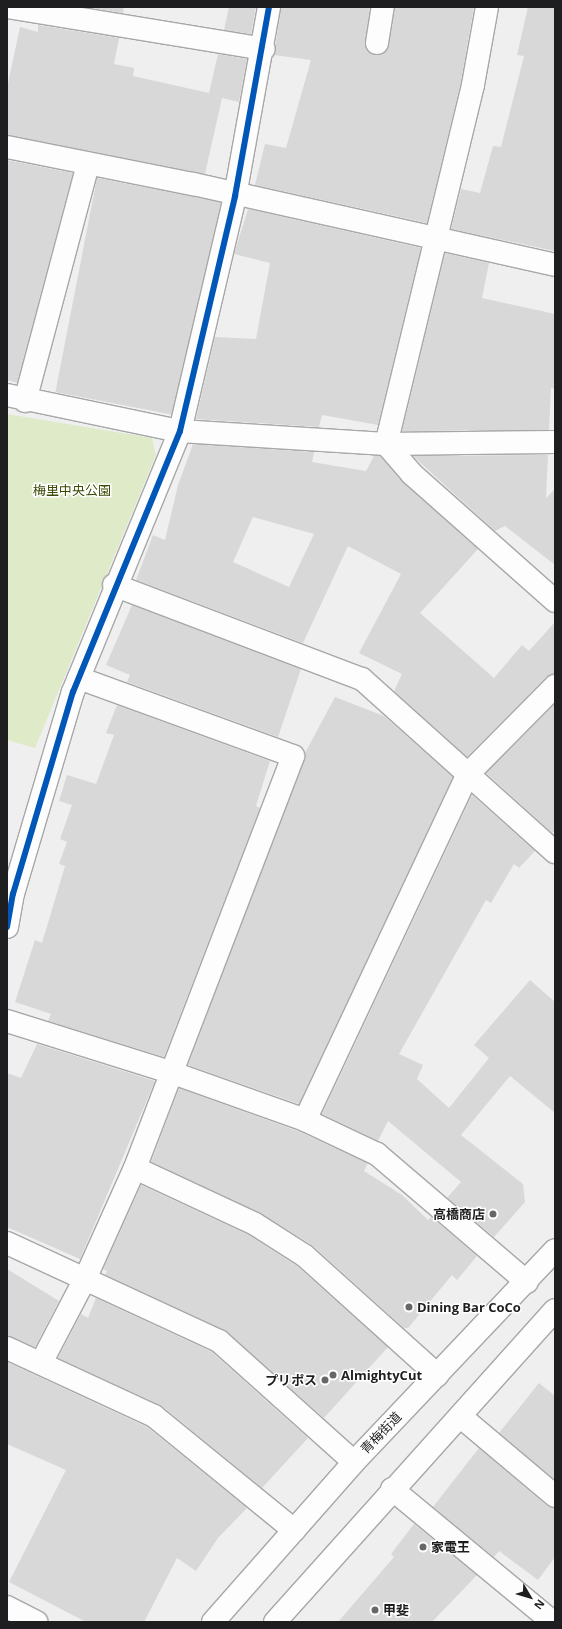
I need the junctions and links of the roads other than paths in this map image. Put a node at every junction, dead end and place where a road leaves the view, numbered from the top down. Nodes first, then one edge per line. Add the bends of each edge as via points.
1 (8, 7) edge
2 (269, 7) edge
3 (383, 7) edge
4 (487, 7) edge
5 (377, 43) dead end
6 (264, 49) junction
7 (7, 147) edge
8 (88, 164) junction
9 (235, 196) junction
10 (433, 237) junction
11 (555, 265) edge
12 (16, 398) edge
13 (180, 431) junction
14 (555, 442) edge
15 (386, 444) junction
16 (114, 585) junction
17 (555, 601) edge
18 (79, 678) junction
19 (555, 686) edge
20 (468, 774) junction
21 (555, 852) edge
22 (7, 927) edge
23 (7, 1021) edge
24 (173, 1073) junction
25 (305, 1120) junction
26 (135, 1168) junction
27 (7, 1243) edge
28 (555, 1250) edge
29 (85, 1279) junction
30 (527, 1282) junction
31 (555, 1310) edge
32 (7, 1348) edge
33 (41, 1363) junction
34 (437, 1375) junction
35 (460, 1416) junction
36 (354, 1462) junction
37 (392, 1489) junction
38 (555, 1496) edge
39 (294, 1530) junction
40 (7, 1607) edge
41 (36, 1622) edge
42 (213, 1622) edge
43 (275, 1622) edge
44 (553, 1622) edge

1 - 6 street
2 - 6 street
3 - 5 street
4 - 10 street via 473,85
6 - 9 street
7 - 8 street
8 - 9 street
8 - 12 street
9 - 10 street
9 - 13 street
10 - 11 street
10 - 15 street
12 - 13 street
13 - 15 street
13 - 16 street
14 - 15 street
15 - 17 street via 412,474
16 - 18 street
16 - 20 street via 362,679
18 - 22 street via 13,894
18 - 24 street via 293,756
19 - 20 street
20 - 21 street
20 - 25 street
23 - 24 street
24 - 25 street
24 - 26 street
25 - 30 street via 377,1154
26 - 29 street
26 - 34 street via 255,1224 306,1256
27 - 29 street
28 - 30 street, 青梅街道
29 - 33 street
29 - 36 street via 219,1342
30 - 34 street, 青梅街道
31 - 35 street
32 - 33 street
33 - 39 street via 154,1416
34 - 36 street, 青梅街道
35 - 37 street
35 - 38 street
36 - 39 street, 青梅街道
37 - 43 street
37 - 44 street
39 - 42 street, 青梅街道
40 - 41 street

